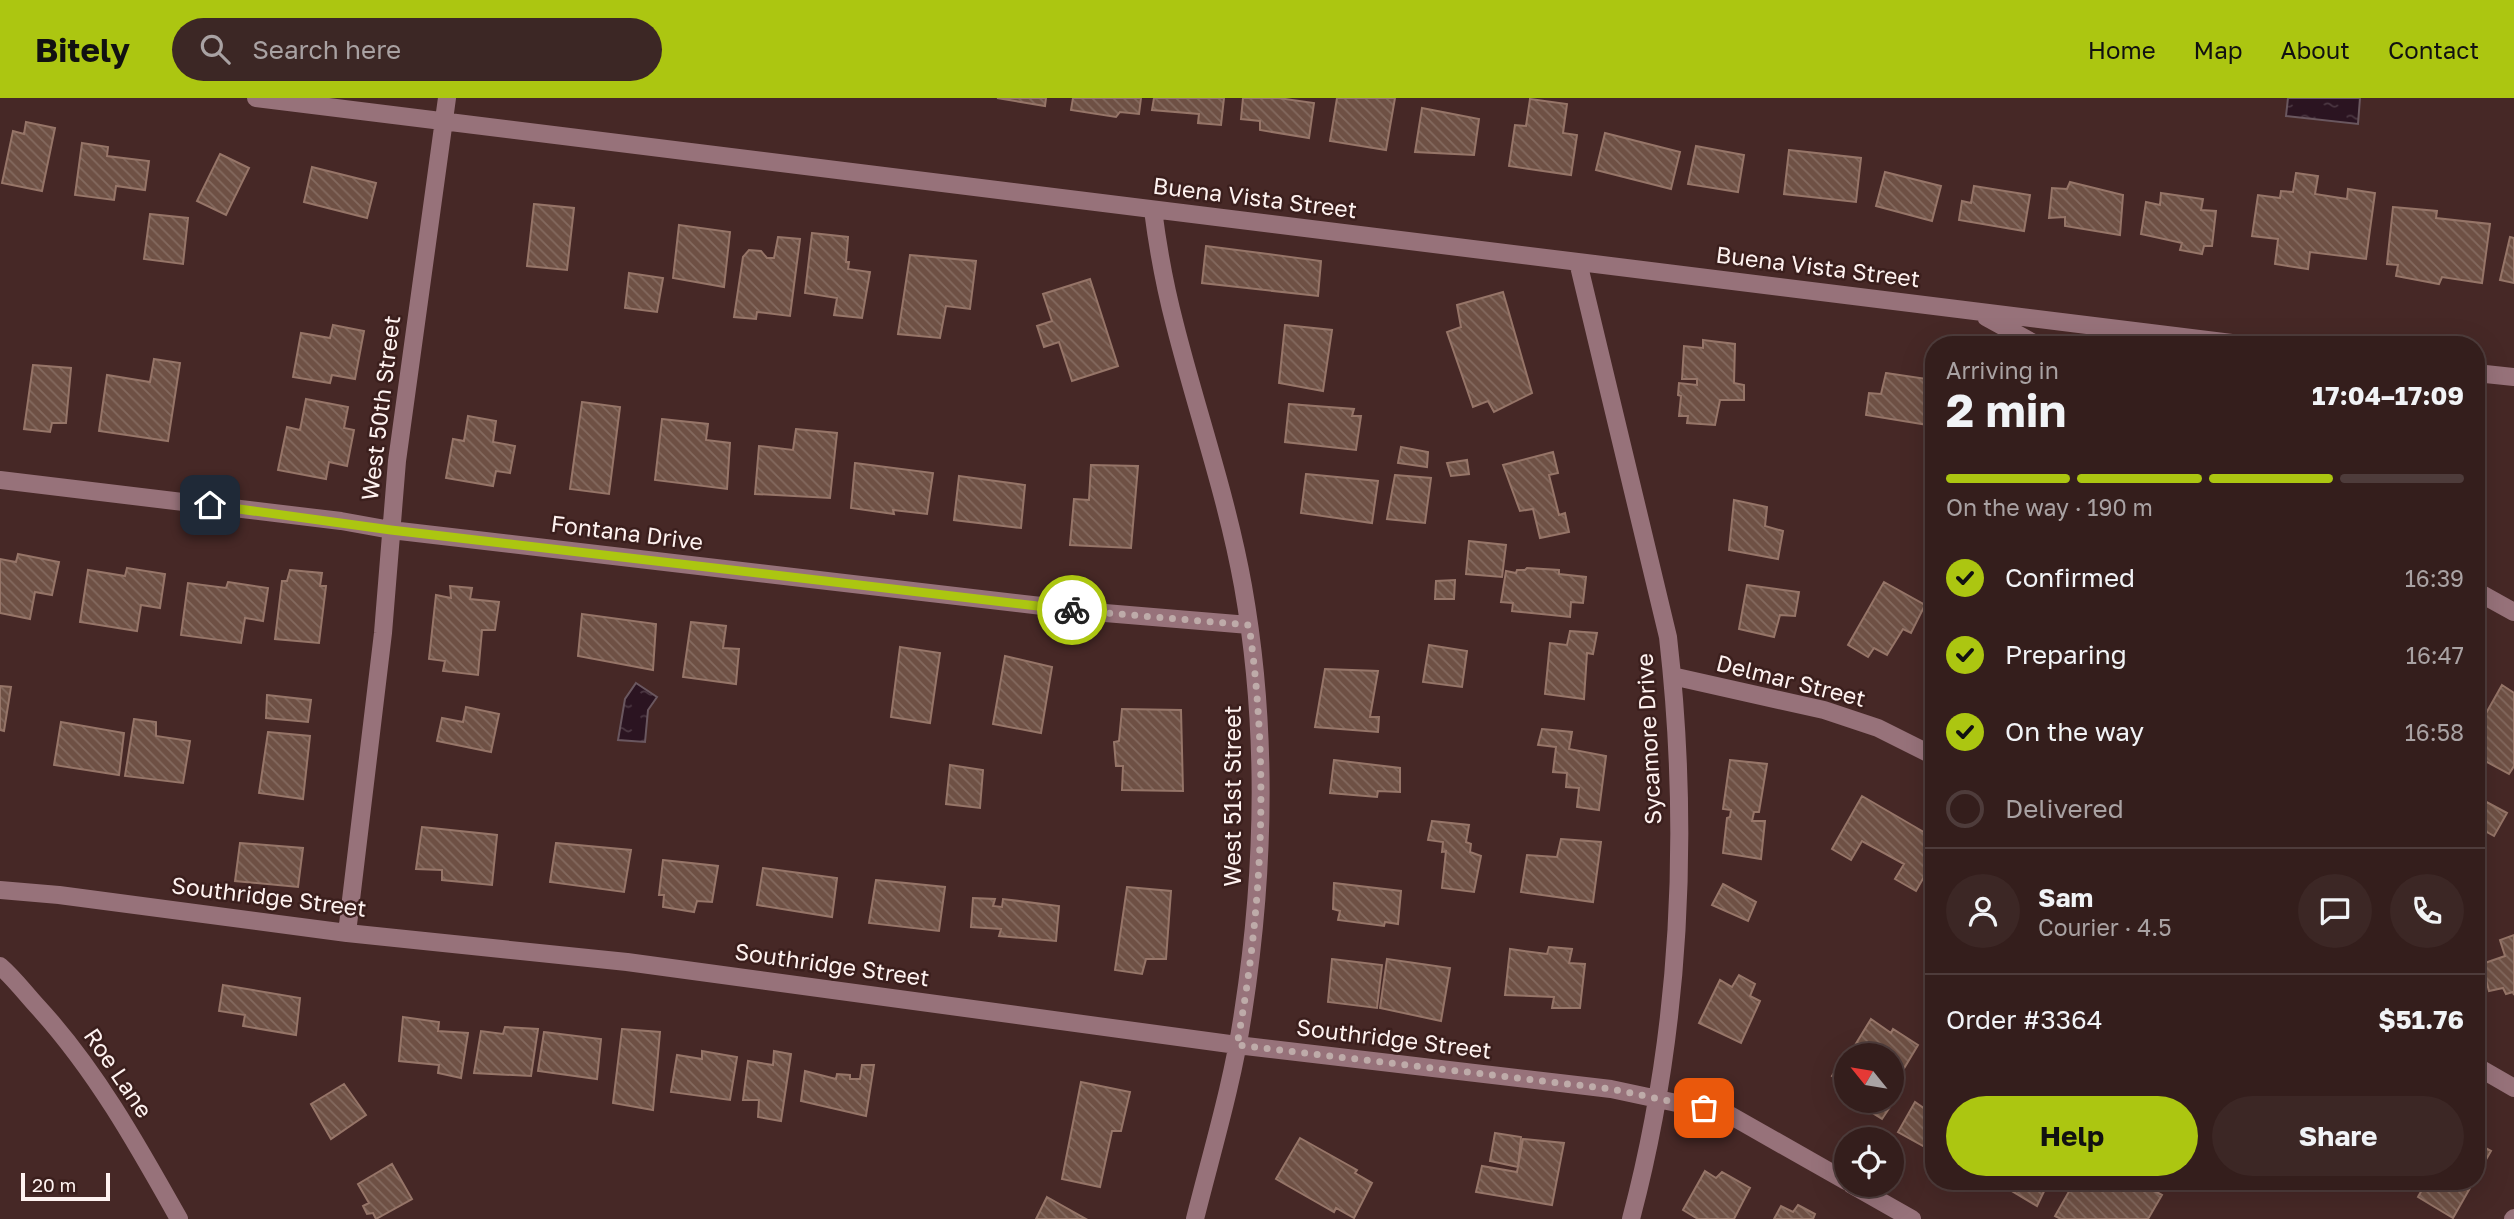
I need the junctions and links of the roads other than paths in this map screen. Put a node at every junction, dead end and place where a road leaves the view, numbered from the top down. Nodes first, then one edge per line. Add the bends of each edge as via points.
1 (256, 98) edge
2 (447, 98) edge
3 (443, 122) junction
4 (1153, 210) junction
5 (1578, 262) junction
6 (1977, 312) junction
7 (2021, 336) edge
8 (2146, 336) edge
9 (2485, 374) edge
10 (2514, 377) edge
11 (0, 480) edge
12 (391, 530) junction
13 (2485, 596) edge
14 (2514, 612) edge
15 (1249, 625) junction
16 (1672, 676) junction
17 (1925, 752) edge
18 (0, 890) edge
19 (347, 933) junction
20 (0, 966) edge
21 (1237, 1045) junction
22 (2485, 1071) edge
23 (2514, 1088) edge
24 (1656, 1097) junction
25 (1834, 1174) edge
26 (1873, 1197) edge
27 (179, 1219) edge
28 (1195, 1219) edge
29 (1631, 1219) edge
30 (1912, 1219) edge

1 - 3 street, Buena Vista Street
2 - 3 street, West 50th Street
3 - 4 street, Buena Vista Street
3 - 12 street, West 50th Street
4 - 5 street, Buena Vista Street
4 - 15 street, West 51st Street via 1174,325 1225,504
5 - 6 street, Buena Vista Street
5 - 16 street, Sycamore Drive via 1668,637
6 - 7 street
6 - 8 street, Buena Vista Street
9 - 10 street
11 - 12 street, Fontana Drive
12 - 15 street, Fontana Drive via 1093,612
12 - 19 street, West 50th Street
13 - 14 street
15 - 21 street, West 51st Street via 1258,687 1262,783 1256,901
16 - 17 street, Delmar Street via 1824,710
16 - 24 street, Sycamore Drive via 1679,894
18 - 19 street, Southridge Street
19 - 21 street, Southridge Street via 627,962
20 - 27 street, Roe Lane via 86,1066
21 - 24 street, Southridge Street
21 - 28 street, West 51st Street
22 - 23 street
24 - 25 street, Southridge Street via 1728,1114
24 - 29 street, Sycamore Drive
26 - 30 street

